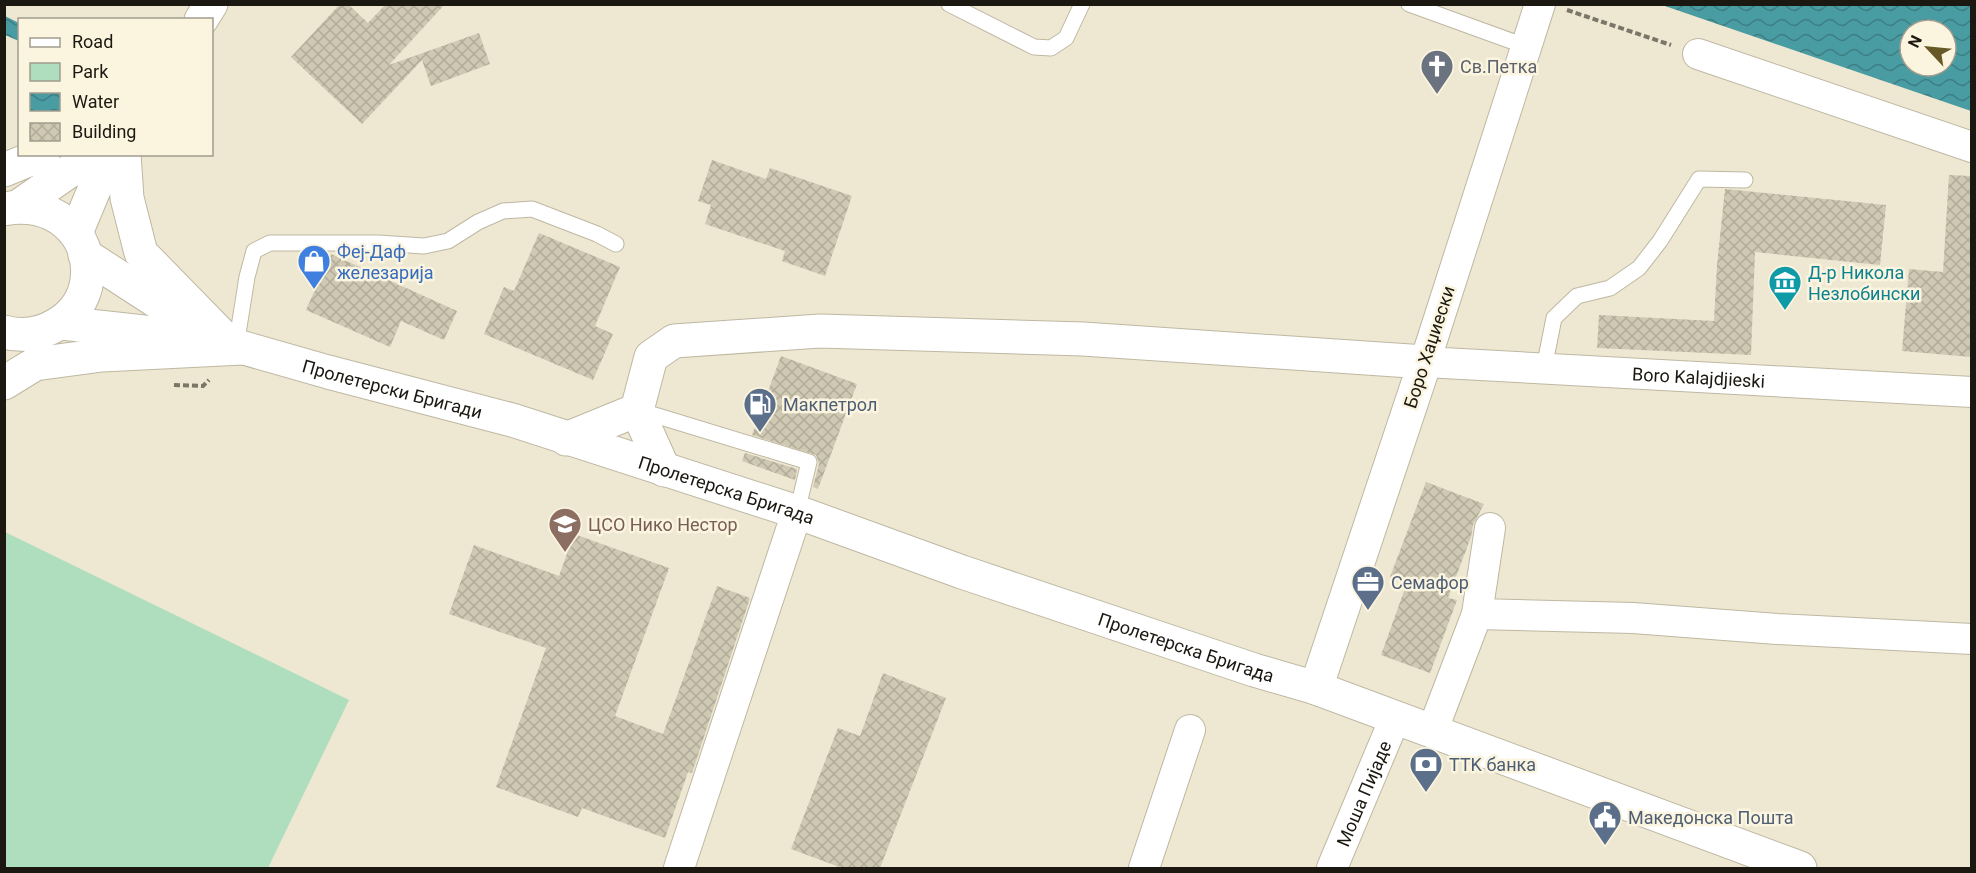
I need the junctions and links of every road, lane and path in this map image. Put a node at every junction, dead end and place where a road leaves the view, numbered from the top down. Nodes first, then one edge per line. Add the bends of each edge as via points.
1 (211, 4) edge
2 (949, 4) edge
3 (1082, 4) edge
4 (1409, 4) edge
5 (1550, 6) edge
6 (202, 18) edge
7 (1667, 44) dead end
8 (1525, 46) junction
9 (1698, 54) dead end
10 (1971, 147) edge
11 (38, 156) edge
12 (91, 156) edge
13 (109, 156) edge
14 (124, 156) edge
15 (4, 170) edge
16 (1745, 180) dead end
17 (12, 208) edge
18 (81, 244) junction
19 (616, 244) dead end
20 (62, 322) junction
21 (9, 340) edge
22 (231, 344) junction
23 (1425, 362) junction
24 (1544, 368) junction
25 (4, 383) edge
26 (1971, 392) edge
27 (637, 410) junction
28 (566, 439) junction
29 (664, 470) junction
30 (796, 512) junction
31 (1490, 528) dead end
32 (1477, 614) junction
33 (1971, 639) edge
34 (1316, 688) junction
35 (1395, 718) junction
36 (1190, 730) dead end
37 (1432, 732) junction
38 (679, 868) edge
39 (1144, 868) edge
40 (1332, 868) edge
41 (1800, 868) edge

1 - 6 street
2 - 3 lane via 1035,47 1051,48 1066,38
4 - 8 lane
5 - 7 path
5 - 8 street, Боро Хаџиески
8 - 23 street, Боро Хаџиески
9 - 10 street
11 - 15 street
12 - 17 street
13 - 18 street
14 - 22 street via 127,198 141,253
16 - 24 lane via 1699,179 1639,268 1611,288 1577,296 1554,318
17 - 18 street, Пролетерски Бригади via 40,208 59,217
18 - 20 street via 87,280 79,304
18 - 22 street, Пролетерски Бригади
19 - 22 lane via 531,209 503,211 448,241 424,246 270,243 254,251
20 - 21 street via 40,333
20 - 22 street, Пролетерски Бригади
22 - 25 street via 35,364
22 - 28 street, Пролетерски Бригади via 512,420
23 - 24 street, Boro Kalajdjieski
23 - 27 street via 1083,339 820,331 674,341 651,357
23 - 34 street, Боро Хаџиески
24 - 26 street, Boro Kalajdjieski
27 - 28 street
27 - 29 street
27 - 30 lane via 809,462
28 - 29 street, Пролетерска Бригада
29 - 30 street, Пролетерска Бригада
30 - 34 street, Пролетерска Бригада via 962,572
30 - 38 street
31 - 32 street
32 - 33 street via 1633,618
32 - 37 street
34 - 35 street, Пролетерска Бригада
35 - 37 street, Пролетерска Бригада
35 - 40 street, Моша Пијаде
36 - 39 street
37 - 41 street, Пролетерска Бригада

